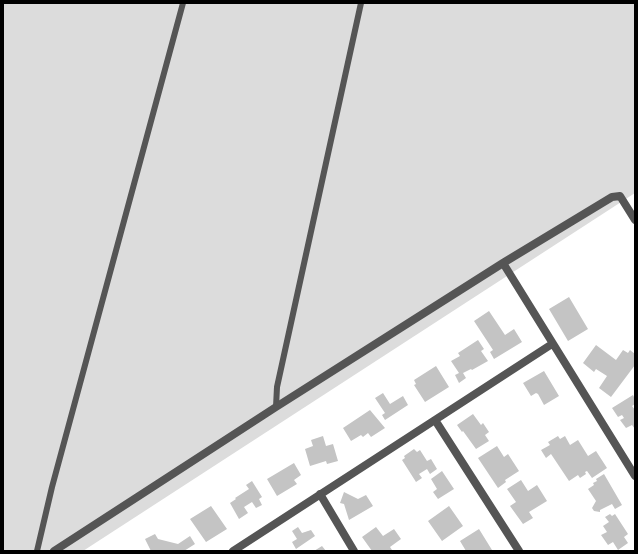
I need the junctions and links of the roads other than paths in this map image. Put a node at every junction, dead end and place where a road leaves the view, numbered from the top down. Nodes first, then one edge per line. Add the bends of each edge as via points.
1 (183, 3) edge
2 (361, 3) edge
3 (635, 220) edge
4 (503, 263) junction
5 (552, 344) junction
6 (276, 407) junction
7 (435, 420) junction
8 (635, 476) edge
9 (320, 494) junction
10 (37, 551) edge
11 (54, 551) edge
12 (233, 551) edge
13 (354, 551) edge
14 (519, 551) edge

1 - 10 lane via 54,479
2 - 6 lane via 278,387
3 - 4 street via 620,196 616,196
4 - 5 street
4 - 6 street
5 - 7 street
5 - 8 street
6 - 11 street
7 - 9 street
7 - 14 street
9 - 12 street
9 - 13 street

